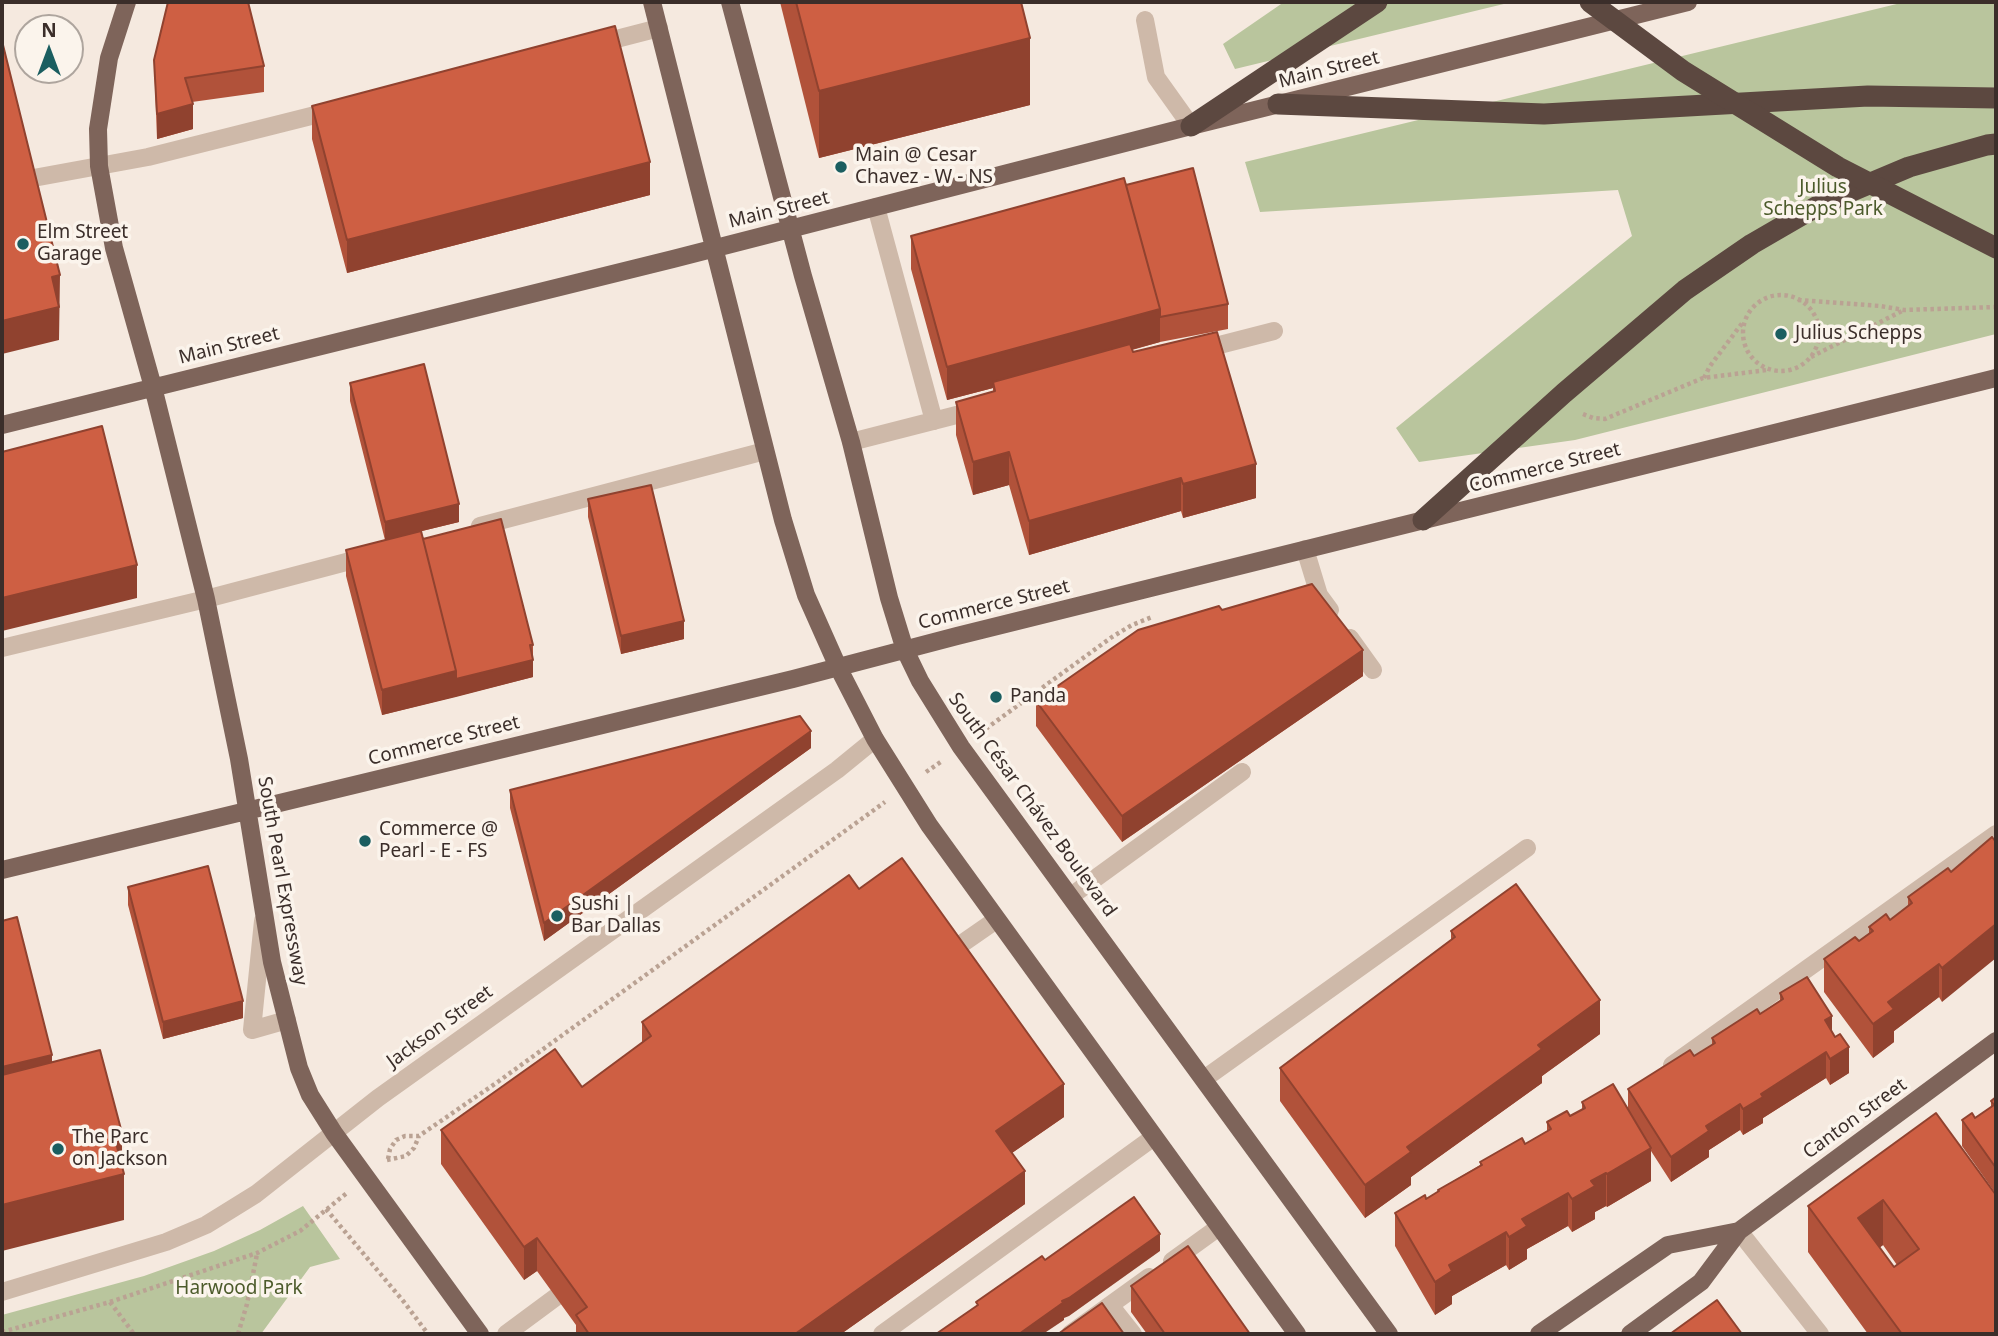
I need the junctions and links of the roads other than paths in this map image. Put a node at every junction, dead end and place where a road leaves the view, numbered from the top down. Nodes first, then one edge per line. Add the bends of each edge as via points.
1 (127, 2) edge
2 (652, 2) edge
3 (730, 2) edge
4 (1377, 2) edge
5 (1590, 2) edge
6 (1688, 2) edge
7 (1145, 20) dead end
8 (659, 28) junction
9 (582, 48) edge
10 (1996, 98) edge
11 (1278, 104) junction
12 (346, 107) edge
13 (1191, 126) junction
14 (1996, 144) edge
15 (99, 166) junction
16 (28, 179) edge
17 (876, 207) junction
18 (791, 228) junction
19 (714, 248) junction
20 (1996, 248) edge
21 (1274, 331) dead end
22 (1182, 354) edge
23 (1996, 379) edge
24 (153, 387) junction
25 (986, 407) edge
26 (934, 421) junction
27 (2, 425) edge
28 (851, 442) junction
29 (765, 451) junction
30 (1423, 520) junction
31 (462, 531) edge
32 (1305, 549) junction
33 (384, 552) edge
34 (206, 599) junction
35 (2, 648) edge
36 (905, 650) junction
37 (838, 667) junction
38 (1373, 670) dead end
39 (875, 739) junction
40 (1242, 772) dead end
41 (247, 811) junction
42 (1996, 834) edge
43 (1527, 848) dead end
44 (2, 870) edge
45 (1071, 896) junction
46 (264, 914) junction
47 (996, 919) junction
48 (947, 954) edge
49 (287, 1020) junction
50 (1996, 1041) edge
51 (1657, 1076) edge
52 (1204, 1079) junction
53 (334, 1133) junction
54 (1154, 1137) junction
55 (1219, 1227) junction
56 (1739, 1231) junction
57 (2, 1292) edge
58 (556, 1297) edge
59 (1110, 1305) junction
60 (480, 1334) edge
61 (506, 1334) edge
62 (882, 1334) edge
63 (1070, 1334) edge
64 (1133, 1334) edge
65 (1297, 1334) edge
66 (1390, 1334) edge
67 (1539, 1334) edge
68 (1630, 1334) edge
69 (1820, 1334) edge

1 - 15 main road, South Pearl Expressway via 108,58 98,129
2 - 8 main road
3 - 18 main road, South César Chávez Boulevard
4 - 13 highway
5 - 20 highway, bridge via 1683,71 1838,167
6 - 11 main road, Main Street
7 - 13 street via 1156,77
8 - 9 street
8 - 19 main road
10 - 11 highway via 1868,96 1545,114
11 - 13 main road, Main Street
12 - 15 street
13 - 17 main road, Main Street
14 - 30 highway via 1909,167 1821,204 1752,244 1685,290
15 - 16 street
15 - 24 main road, South Pearl Expressway via 114,248
17 - 18 main road, Main Street
17 - 26 street
18 - 19 main road, Main Street
18 - 28 main road, South César Chávez Boulevard
19 - 24 main road, Main Street
19 - 29 main road
21 - 22 street
23 - 30 main road, Commerce Street
24 - 27 main road, Main Street
24 - 34 main road, South Pearl Expressway
25 - 26 street
26 - 28 street
28 - 36 main road, South César Chávez Boulevard
29 - 31 street
29 - 37 main road via 806,595
30 - 32 main road, Commerce Street
32 - 36 main road, Commerce Street
32 - 38 street via 1319,595
33 - 34 street
34 - 35 street
34 - 41 main road, South Pearl Expressway
36 - 37 main road, Commerce Street
36 - 45 main road, South César Chávez Boulevard via 961,747
37 - 39 main road
37 - 41 main road, Commerce Street
39 - 47 main road
39 - 53 street, Jackson Street
40 - 45 street
41 - 44 main road, Commerce Street
41 - 46 main road, South Pearl Expressway
42 - 51 street
43 - 52 street
45 - 52 main road, South César Chávez Boulevard
46 - 49 main road, South Pearl Expressway
46 - 49 street via 252,1030
47 - 48 street
47 - 54 main road
49 - 53 main road, South Pearl Expressway via 310,1095
50 - 56 main road, Canton Street
52 - 66 main road, South César Chávez Boulevard
53 - 57 street, Jackson Street via 256,1194 206,1225 166,1242
53 - 60 main road, South Pearl Expressway
54 - 55 main road
54 - 62 street
55 - 59 street
55 - 65 main road
56 - 67 main road, Canton Street via 1668,1245
56 - 68 main road, Canton Street via 1701,1282
56 - 69 street
58 - 61 street
59 - 63 street
59 - 64 street

